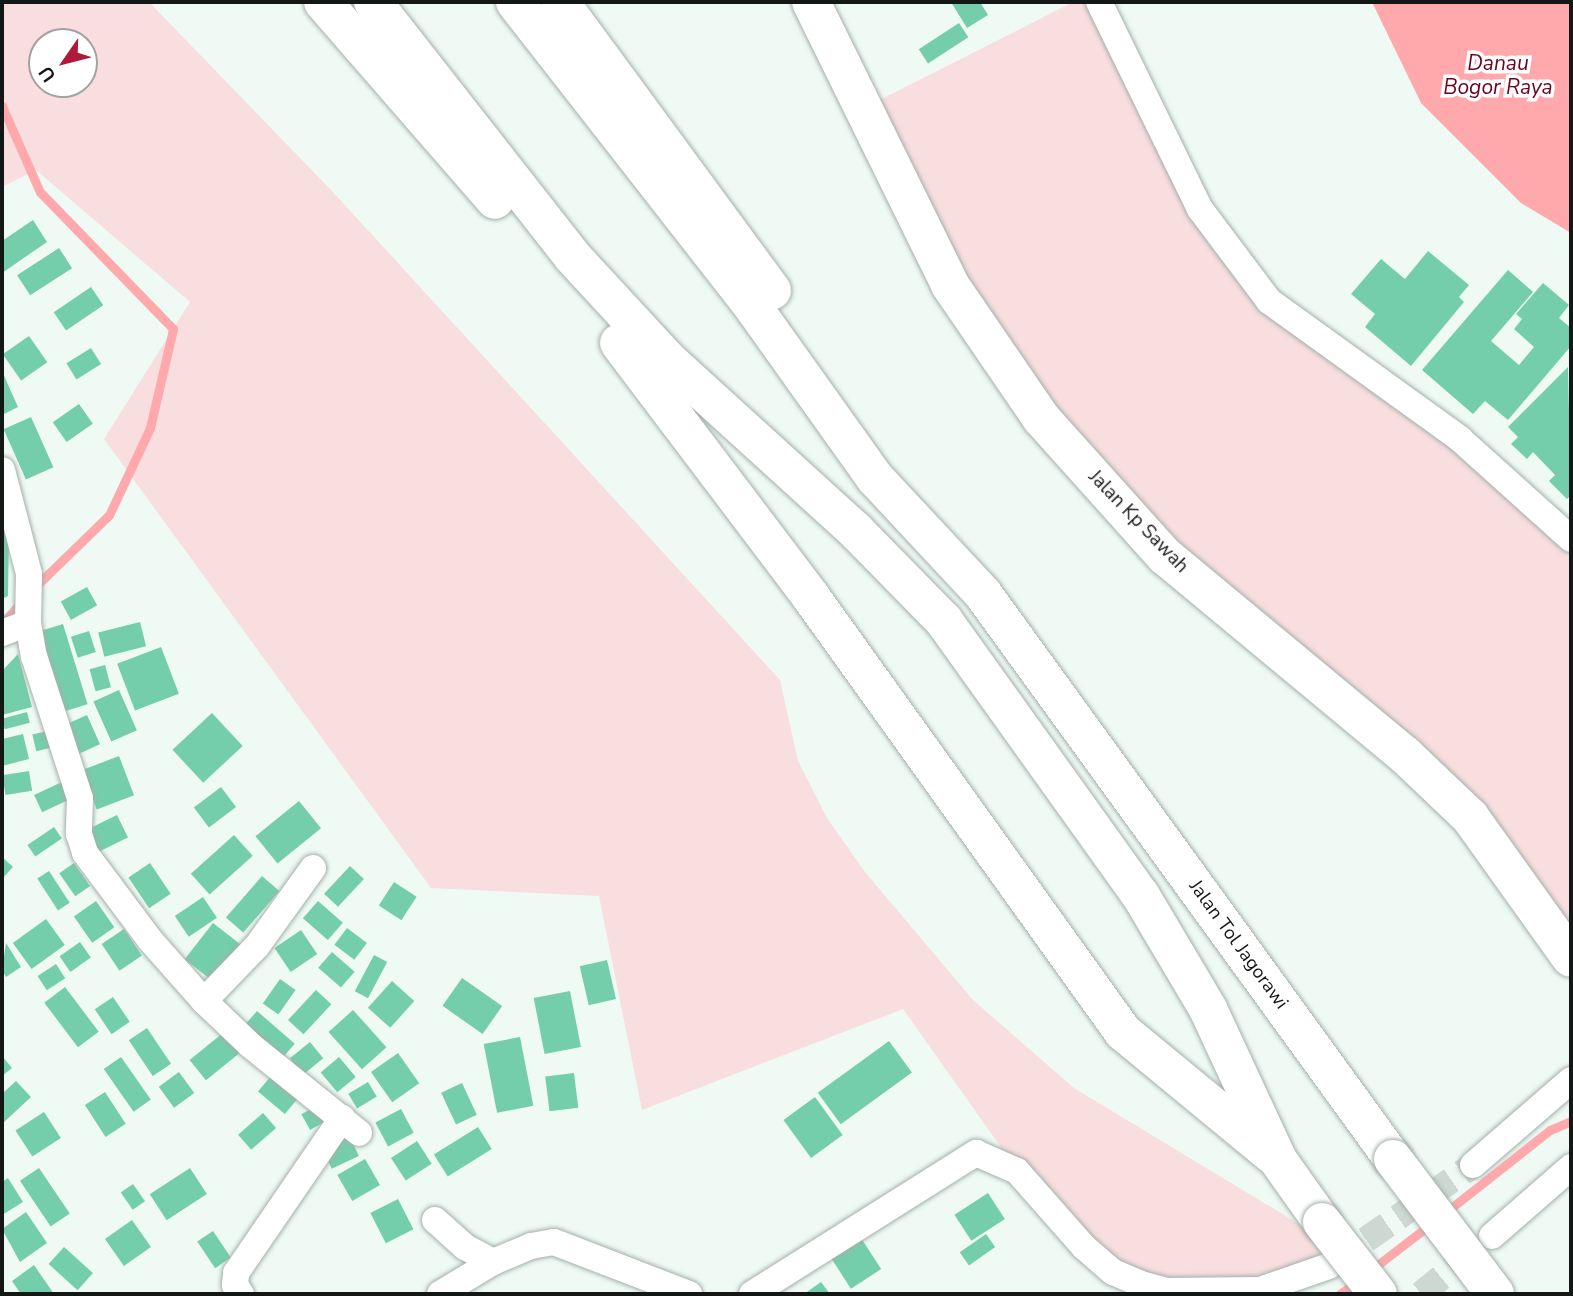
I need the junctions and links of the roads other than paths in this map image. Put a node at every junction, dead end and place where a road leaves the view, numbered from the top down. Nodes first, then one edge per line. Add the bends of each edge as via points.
1 (323, 2) edge
2 (373, 2) edge
3 (515, 2) edge
4 (561, 2) edge
5 (811, 2) edge
6 (1100, 2) edge
7 (2, 470) edge
8 (1571, 539) edge
9 (983, 594) junction
10 (28, 624) junction
11 (2, 633) edge
12 (313, 868) dead end
13 (1571, 958) edge
14 (204, 1001) junction
15 (1571, 1080) edge
16 (1278, 1160) junction
17 (1473, 1165) tunnel mouth
18 (1571, 1167) edge
19 (435, 1220) dead end
20 (1492, 1236) tunnel mouth
21 (493, 1262) junction
22 (1329, 1266) tunnel mouth
23 (241, 1294) edge
24 (440, 1294) edge
25 (689, 1294) edge
26 (752, 1294) edge
27 (1378, 1294) edge
28 (1495, 1294) edge

1 - 16 main road via 652,381 1123,1032
2 - 16 main road via 572,256 667,360 855,530 944,621 1141,896 1208,1009
3 - 9 main road via 753,307 875,478
4 - 9 main road via 958,546
5 - 13 main road, Jalan Kp Sawah via 950,285 1041,418 1165,556 1405,755 1470,817
6 - 8 street via 1200,209 1269,301 1460,439
7 - 10 street via 29,574
9 - 28 main road, Jalan Tol Jagorawi, bridge
10 - 11 street
10 - 14 street via 44,694 80,798 79,834 85,853 150,940
12 - 14 street via 257,946
14 - 23 street via 250,1045 350,1126 236,1273 235,1285
15 - 17 street
16 - 27 main road, bridge
18 - 20 street
19 - 21 street via 465,1247
21 - 24 street
21 - 25 street via 554,1242
22 - 26 street via 1260,1290 1167,1291 1141,1284 1113,1272 1084,1247 1017,1171 976,1153

